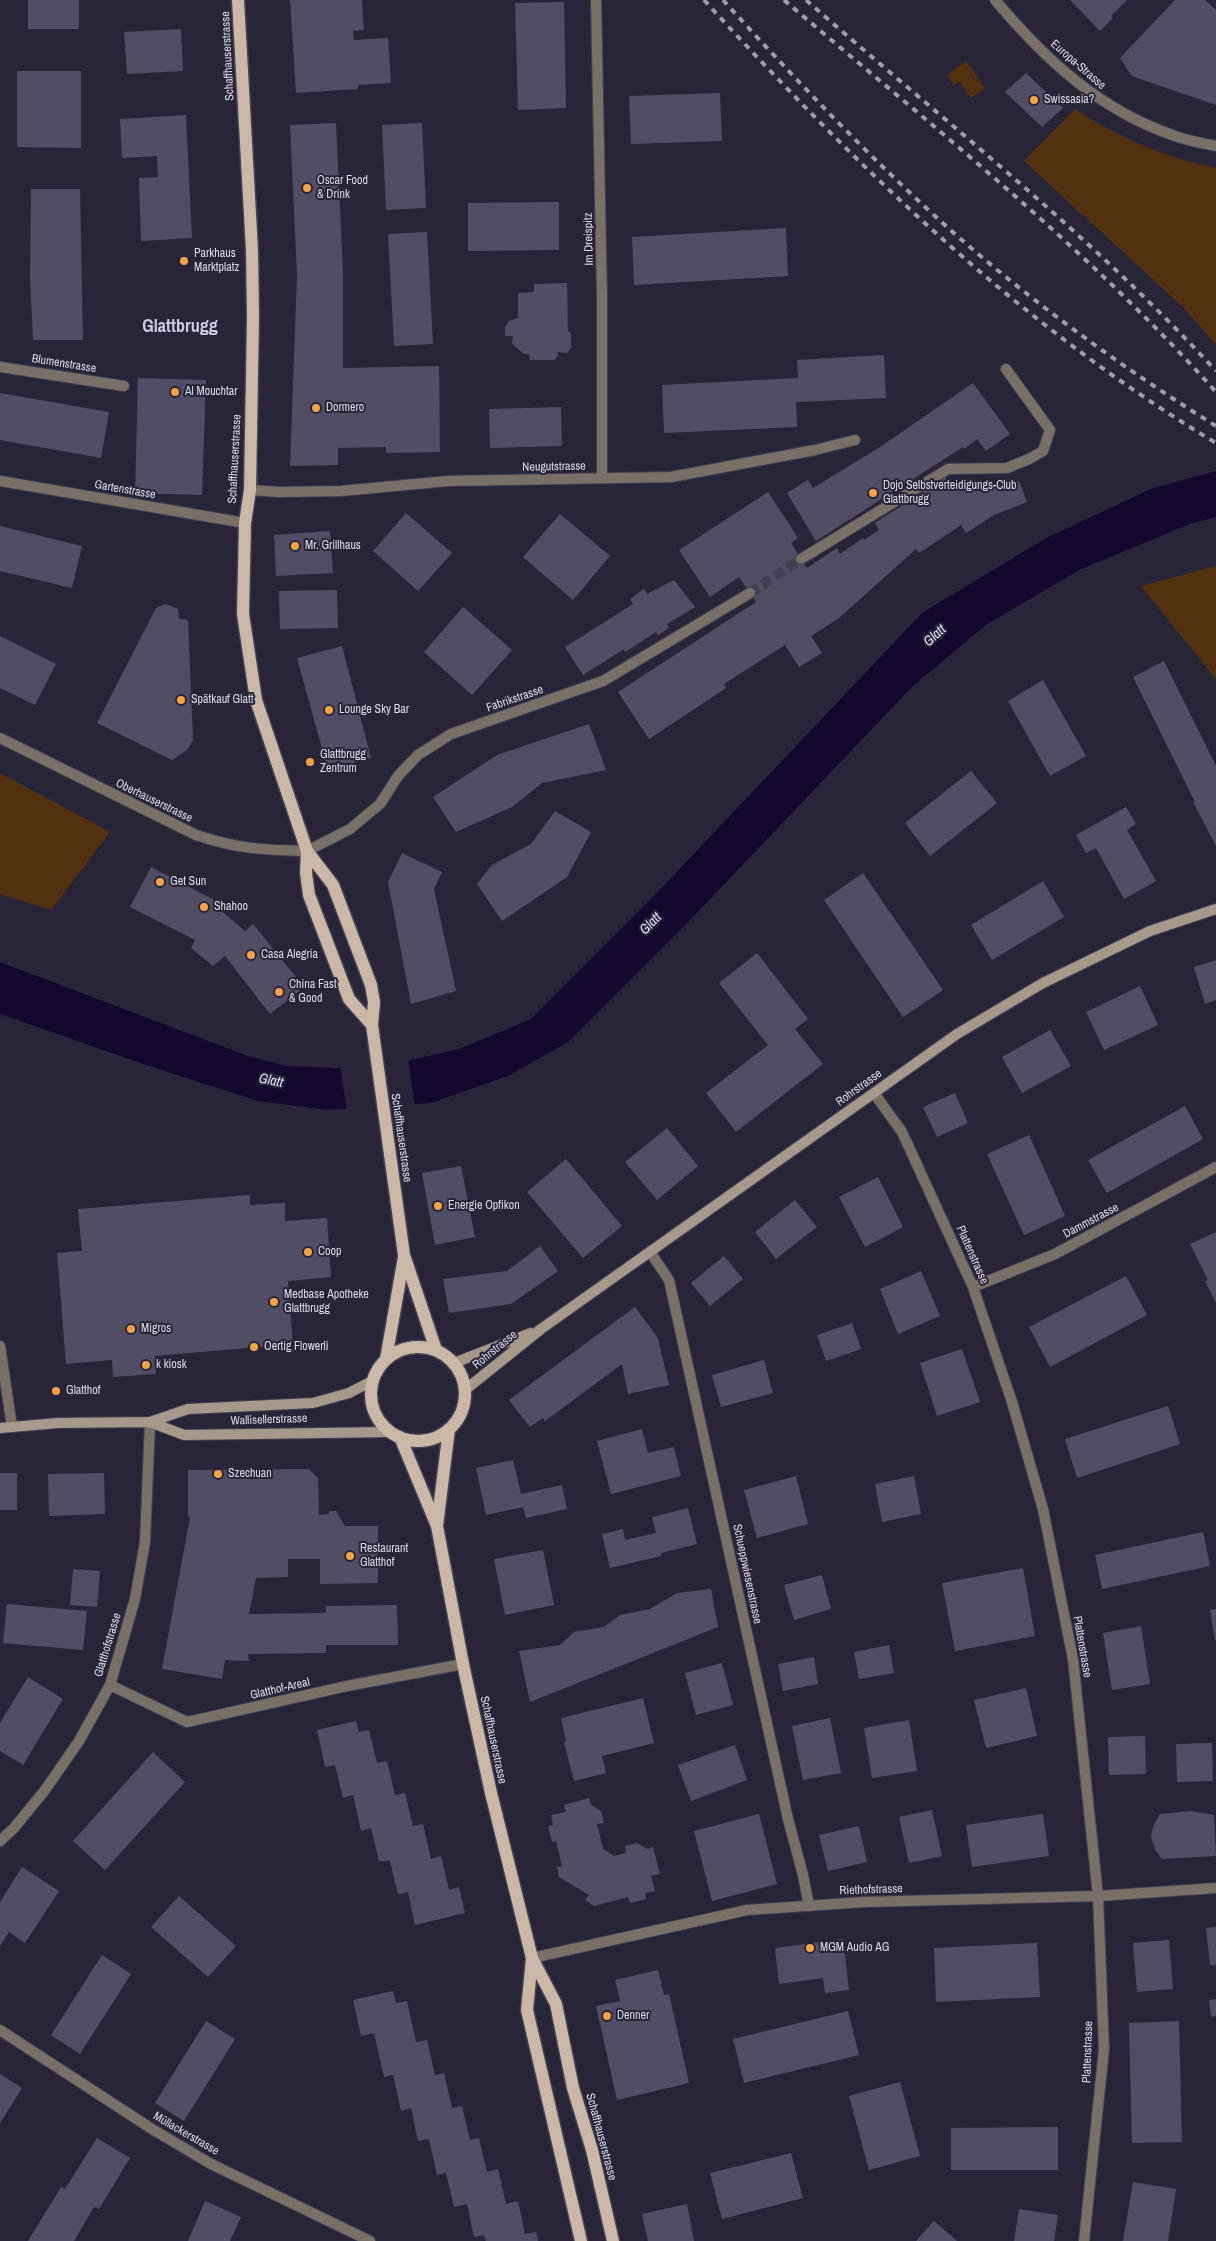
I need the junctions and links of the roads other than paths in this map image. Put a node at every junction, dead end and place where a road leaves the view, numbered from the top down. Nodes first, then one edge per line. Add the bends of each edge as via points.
1 (238, 0) edge
2 (596, 0) edge
3 (995, 0) edge
4 (1216, 146) edge
5 (0, 367) edge
6 (1006, 369) dead end
7 (124, 386) dead end
8 (855, 440) dead end
9 (602, 478) junction
10 (0, 481) edge
11 (250, 490) junction
12 (245, 523) junction
13 (801, 559) tunnel mouth
14 (750, 592) tunnel mouth
15 (0, 738) edge
16 (307, 851) junction
17 (1216, 909) edge
18 (373, 1031) junction
19 (874, 1093) junction
20 (1216, 1167) edge
21 (650, 1252) junction
22 (404, 1255) junction
23 (973, 1287) junction
24 (541, 1329) junction
25 (0, 1346) edge
26 (436, 1350) junction
27 (386, 1359) junction
28 (454, 1363) junction
29 (374, 1380) junction
30 (465, 1390) junction
31 (150, 1422) junction
32 (12, 1427) junction
33 (0, 1428) edge
34 (449, 1429) junction
35 (395, 1434) junction
36 (437, 1526) junction
37 (462, 1664) junction
38 (110, 1685) junction
39 (0, 1841) edge
40 (1216, 1888) edge
41 (1098, 1896) junction
42 (809, 1906) junction
43 (532, 1958) junction
44 (0, 2030) edge
45 (370, 2241) edge
46 (581, 2241) edge
47 (612, 2241) edge
48 (1084, 2241) edge

1 - 11 main road, Schaffhauserstrasse via 254,317
2 - 9 street, Im Dreispitz
3 - 4 street, Europa-Strasse via 1027,37 1077,83 1102,101 1176,137
5 - 7 street, Blumenstrasse
6 - 13 street via 1050,430 1043,451 1007,468 948,469
8 - 9 street, Neugutstrasse via 671,477
9 - 11 street, Neugutstrasse via 448,481 341,491
10 - 12 street, Gartenstrasse
11 - 12 main road, Schaffhauserstrasse
12 - 16 main road, Schaffhauserstrasse via 243,614 256,700
14 - 16 street, Fabrikstrasse via 603,681 451,734 418,755 398,776 380,804 350,829
15 - 16 street, Oberhauserstrasse via 196,835 254,850
16 - 18 main road, Schaffhauserstrasse via 309,895 348,999
16 - 18 main road, Schaffhauserstrasse via 333,885 362,960 374,1002
17 - 19 main road, Rohrstrasse via 1150,931 1043,983 958,1034
18 - 22 main road, Schaffhauserstrasse
19 - 21 main road, Rohrstrasse
19 - 23 street, Plattenstrasse via 902,1132
20 - 23 street, Dammstrasse via 1055,1254
21 - 24 main road, Rohrstrasse
21 - 42 street, Schueppwiesenstrasse via 669,1280
22 - 26 main road, Schaffhauserstrasse
22 - 27 main road, Schaffhauserstrasse
23 - 41 street, Plattenstrasse via 1012,1402 1043,1509 1074,1659
24 - 28 main road, Rohrstrasse
24 - 30 main road, Rohrstrasse
25 - 32 street
26 - 27 main road via 410,1348
26 - 28 main road
27 - 29 main road, Schaffhauserstrasse
28 - 30 main road
29 - 31 main road, Wallisellerstrasse via 349,1393 312,1403 188,1409
29 - 35 main road, Schaffhauserstrasse via 372,1403 382,1424
30 - 34 main road, Schaffhauserstrasse via 464,1404
31 - 32 main road, Wallisellerstrasse
31 - 35 main road, Wallisellerstrasse via 184,1435
31 - 38 street, Glatthofstrasse via 145,1542 135,1599
32 - 33 main road, Wallisellerstrasse
34 - 35 main road via 425,1440 412,1440
34 - 36 main road, Schaffhauserstrasse
35 - 36 main road, Schaffhauserstrasse
36 - 37 main road, Schaffhauserstrasse
37 - 38 street, Glatthof-Areal via 187,1722
37 - 43 main road, Schaffhauserstrasse
38 - 39 street, Glatthofstrasse via 45,1790
40 - 41 street, Riethofstrasse
41 - 42 street, Riethofstrasse
41 - 48 street, Plattenstrasse via 1104,2049
42 - 43 street, Riethofstrasse via 740,1911
43 - 46 main road, Schaffhauserstrasse via 527,2010
43 - 47 main road, Schaffhauserstrasse via 556,2004 573,2088 592,2150
44 - 45 street, Müllackerstrasse via 211,2164

